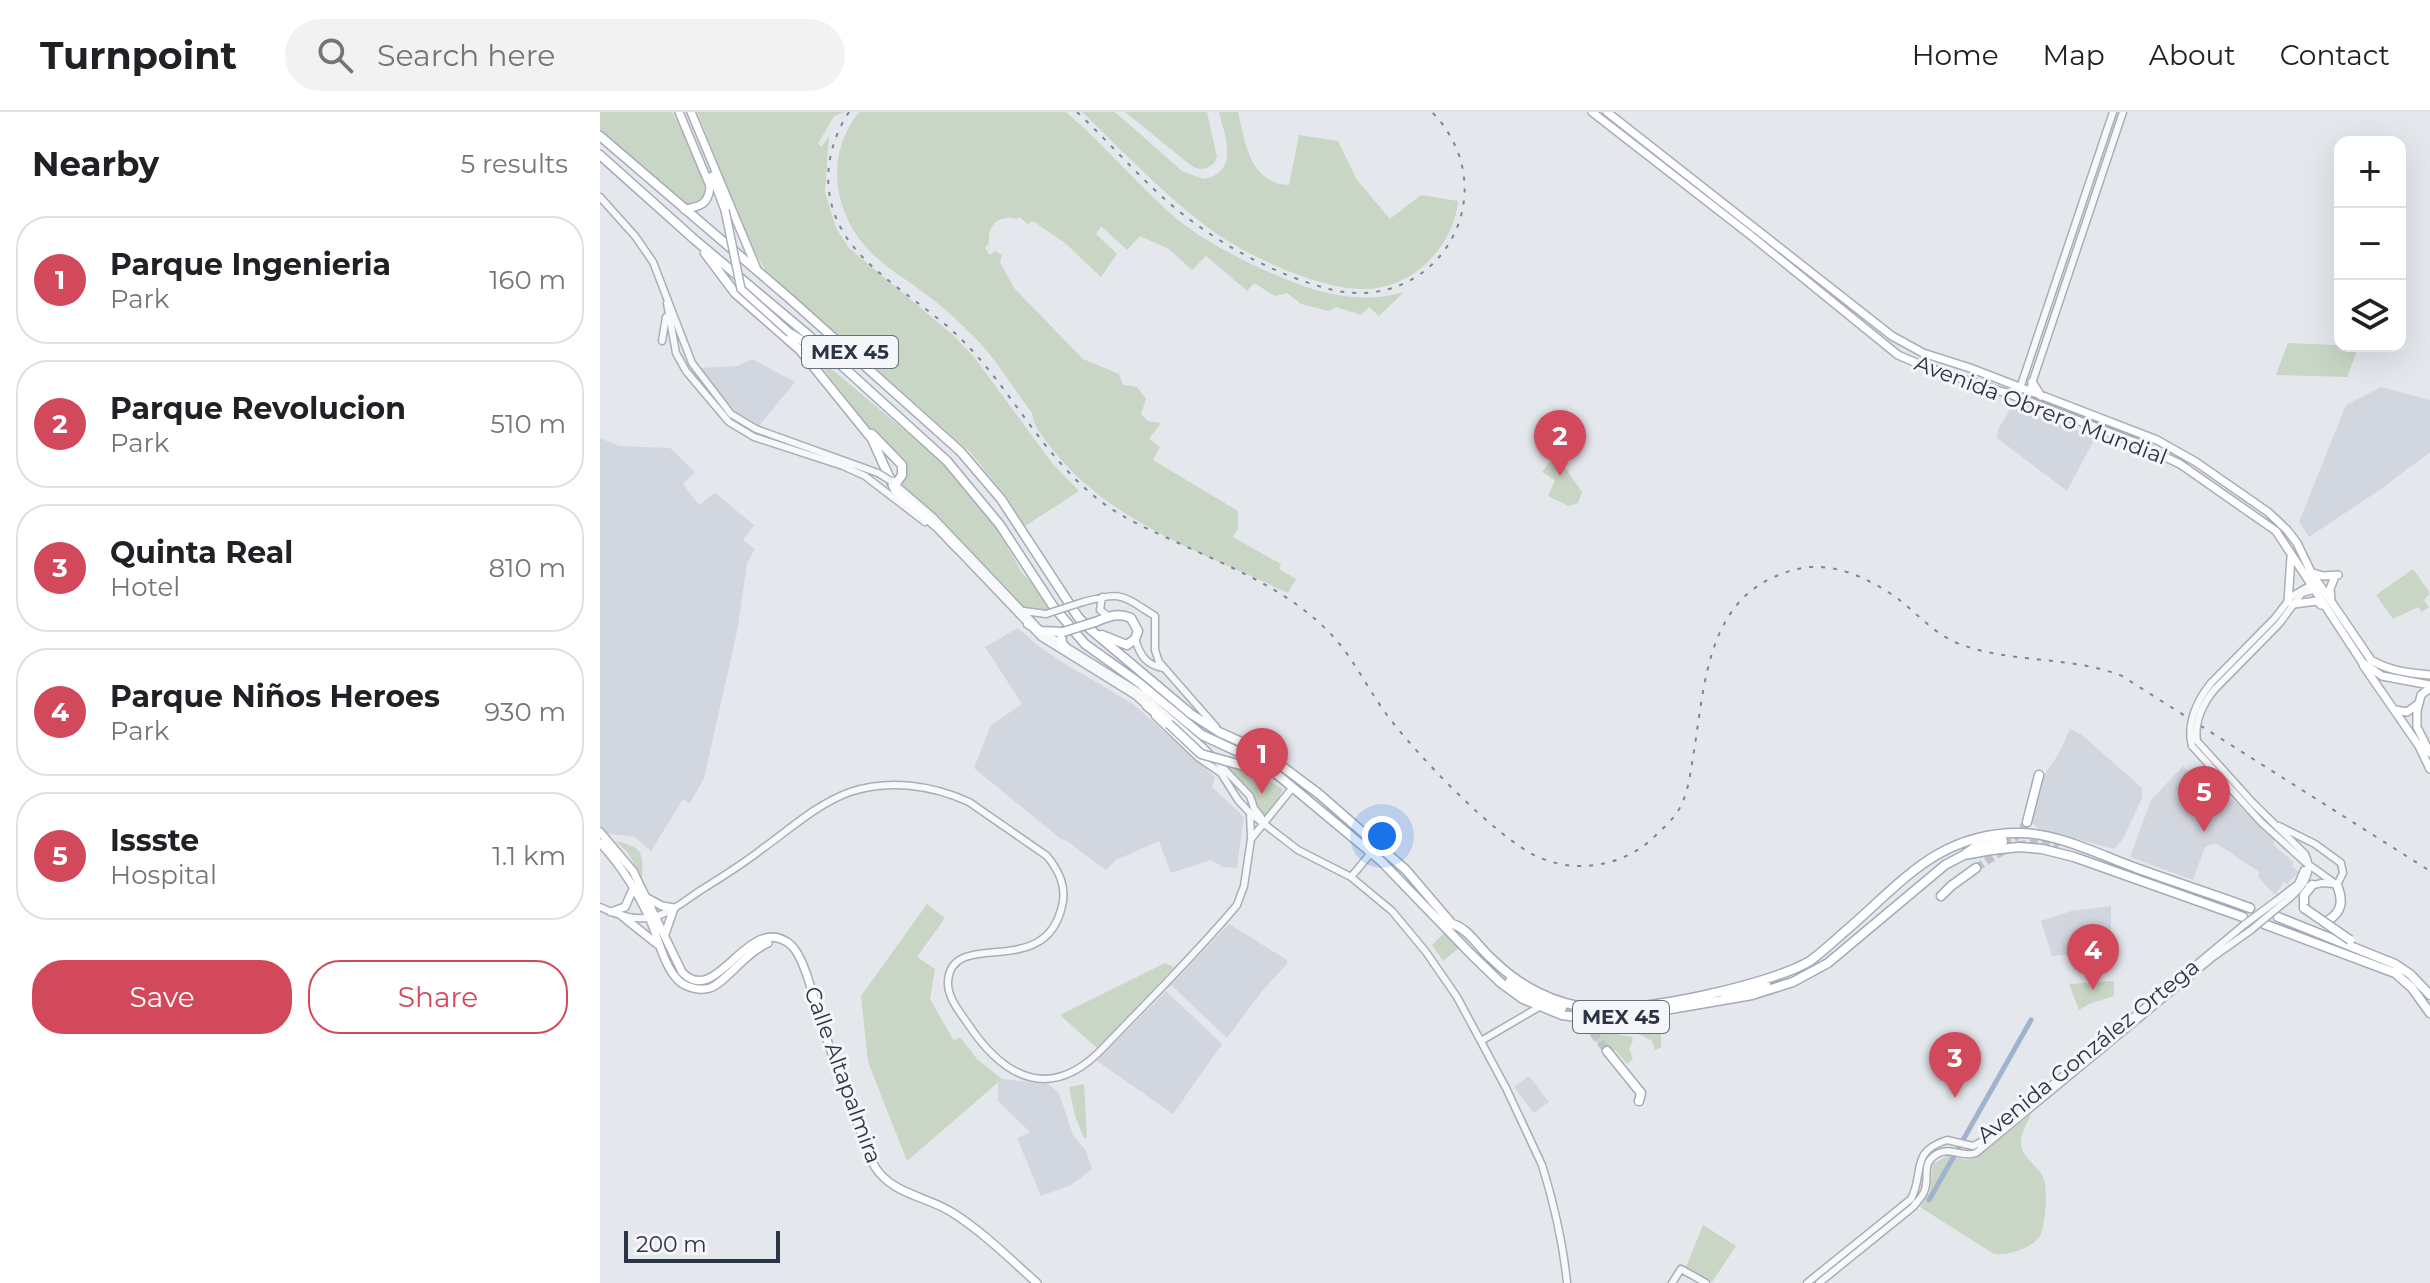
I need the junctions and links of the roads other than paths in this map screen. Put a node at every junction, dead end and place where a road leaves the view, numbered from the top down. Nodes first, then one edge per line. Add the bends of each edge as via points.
1 (679, 112) edge
2 (691, 112) edge
3 (1592, 112) edge
4 (1607, 112) edge
5 (2113, 112) edge
6 (2123, 112) edge
7 (600, 136) edge
8 (691, 136) junction
9 (600, 155) edge
10 (600, 197) edge
11 (684, 209) junction
12 (695, 240) junction
13 (758, 272) junction
14 (667, 303) junction
15 (667, 313) junction
16 (790, 333) junction
17 (662, 341) dead end
18 (800, 350) junction
19 (839, 364) junction
20 (2032, 382) junction
21 (2025, 394) junction
22 (2043, 398) junction
23 (857, 419) junction
24 (896, 485) junction
25 (957, 548) junction
26 (2291, 555) junction
27 (2311, 572) junction
28 (2316, 586) junction
29 (1102, 597) junction
30 (2331, 602) junction
31 (2291, 603) junction
32 (1138, 604) junction
33 (1021, 610) junction
34 (1048, 611) junction
35 (2329, 613) junction
36 (1108, 616) junction
37 (1131, 618) junction
38 (1028, 624) joint
39 (1093, 625) junction
40 (1062, 632) junction
41 (1045, 637) junction
42 (1135, 639) junction
43 (1066, 648) junction
44 (2362, 662) junction
45 (1163, 668) junction
46 (2412, 673) junction
47 (2430, 675) edge
48 (2418, 683) junction
49 (2430, 686) edge
50 (2419, 702) junction
51 (1147, 706) junction
52 (2393, 709) junction
53 (1225, 735) junction
54 (2430, 753) edge
55 (2430, 769) edge
56 (2039, 775) dead end
57 (1279, 776) junction
58 (1231, 780) junction
59 (1293, 787) junction
60 (2251, 806) junction
61 (1250, 813) junction
62 (1264, 822) junction
63 (2027, 822) tunnel mouth
64 (2272, 822) junction
65 (600, 832) edge
66 (1251, 839) junction
67 (2003, 841) tunnel mouth
68 (600, 843) edge
69 (2059, 846) tunnel mouth
70 (1371, 853) junction
71 (1964, 855) junction
72 (2307, 863) junction
73 (1976, 868) tunnel mouth
74 (2135, 868) junction
75 (1352, 876) junction
76 (2312, 885) junction
77 (2337, 885) junction
78 (633, 886) junction
79 (2295, 894) junction
80 (1941, 896) dead end
81 (647, 898) junction
82 (2278, 903) junction
83 (600, 907) edge
84 (674, 908) junction
85 (2250, 908) dead end
86 (611, 912) junction
87 (622, 916) junction
88 (652, 917) junction
89 (2247, 923) junction
90 (2264, 924) dead end
91 (665, 938) junction
92 (777, 939) junction
93 (661, 949) junction
94 (2377, 956) junction
95 (1495, 963) junction
96 (1781, 976) junction
97 (2430, 995) edge
98 (1683, 1002) dead end
99 (1539, 1007) junction
100 (1562, 1008) tunnel mouth
101 (2430, 1013) edge
102 (1482, 1041) junction
103 (1607, 1051) tunnel mouth
104 (1639, 1101) dead end
105 (1037, 1283) edge
106 (1567, 1283) edge
107 (1672, 1283) edge
108 (1706, 1283) edge
109 (1807, 1283) edge
110 (1819, 1283) edge

1 - 8 main road
2 - 13 main road
3 - 21 main road, Avenida Obrero Mundial via 1898,355 2017,397
4 - 21 main road, Avenida Obrero Mundial via 1892,336
5 - 21 street
6 - 20 street
7 - 11 main road, MEX 45
8 - 11 main road via 710,191 704,204
8 - 16 main road, bridge via 725,210 741,289
9 - 12 main road, MEX 45
10 - 14 street via 653,262
11 - 13 main road, MEX 45
12 - 18 main road via 735,293
12 - 19 main road, MEX 45
13 - 39 main road, MEX 45 via 960,451 1001,499 1066,599
14 - 15 street
14 - 24 street, bridge via 696,370 737,419 878,473
15 - 17 street
15 - 25 street via 686,371 737,428 865,476
16 - 18 main road
16 - 19 main road
18 - 23 main road
19 - 34 main road, MEX 45 via 976,494 1000,525
20 - 21 street
20 - 22 main road
21 - 22 main road, Avenida Obrero Mundial
21 - 26 main road, Avenida Obrero Mundial via 2162,453 2276,531
22 - 27 main road, Avenida Obrero Mundial via 2157,440 2196,462 2276,519 2297,543
23 - 24 main road via 902,465
23 - 25 main road via 878,451 891,486
24 - 33 street
25 - 38 street
26 - 28 main road, Avenida Obrero Mundial
26 - 31 main road
27 - 28 main road, Avenida Obrero Mundial
27 - 30 main road via 2337,576
28 - 30 main road, Avenida Obrero Mundial
28 - 31 street via 2292,596
28 - 35 main road, Avenida Obrero Mundial
29 - 32 street via 1118,595
29 - 34 street, bridge
29 - 36 street via 1100,610
30 - 46 main road, Avenida Obrero Mundial via 2371,660
31 - 35 main road via 2317,601
31 - 60 street, bridge via 2203,692 2190,730 2194,744
32 - 37 street via 1141,618
32 - 45 street via 1155,616 1156,655
33 - 34 street
33 - 41 street
34 - 41 street via 1041,624
34 - 57 main road, MEX 45 via 1202,735
35 - 44 main road, Avenida Obrero Mundial
36 - 37 main road
36 - 39 main road
37 - 42 main road via 1138,631
38 - 41 main road
39 - 40 main road, bridge
39 - 42 main road via 1122,645
39 - 53 main road, MEX 45 via 1191,714
40 - 41 main road
40 - 43 main road
41 - 43 street
41 - 51 street
42 - 45 street via 1147,663
43 - 58 street via 1142,694 1204,748
44 - 48 main road via 2382,676
44 - 52 main road, Avenida Obrero Mundial
45 - 53 street
46 - 47 main road, Avenida Obrero Mundial
46 - 48 main road
48 - 49 main road
48 - 50 main road
49 - 50 main road
50 - 52 main road via 2407,712
50 - 54 main road via 2417,727
51 - 57 main road, bridge via 1201,754
51 - 58 street
52 - 55 main road, Avenida Obrero Mundial
53 - 95 main road, MEX 45 via 1274,759 1354,823
56 - 63 main road
57 - 59 main road, MEX 45
58 - 61 street
58 - 62 street
59 - 62 street
59 - 70 main road, MEX 45
60 - 64 street
60 - 72 street
61 - 62 street
61 - 66 street
62 - 66 street
62 - 75 street
64 - 72 street via 2305,854
64 - 77 street via 2335,858 2343,868
65 - 81 main road via 627,862
66 - 84 street via 1237,905 1086,1066 1058,1078 1031,1077 1000,1063 950,996 949,974 956,963 974,954 1037,944 1057,924 1064,898 1063,884 1047,856 969,802 920,786 847,793 817,808
67 - 71 main road
68 - 78 main road
69 - 74 main road
70 - 75 street
70 - 99 main road, MEX 45 via 1501,983
71 - 89 main road, MEX 45 via 2042,849
71 - 99 main road, MEX 45 via 1905,896 1828,963 1793,982 1752,995 1625,1017 1592,1019
72 - 77 street
72 - 79 street via 2306,879
72 - 82 street via 2298,884
73 - 80 main road
74 - 85 main road, MEX 45
74 - 96 main road, MEX 45 via 2036,835 2001,834 1962,842 1929,858 1812,960
75 - 102 street via 1392,907 1428,949
76 - 77 street
76 - 79 street
76 - 94 main road, bridge via 2304,895 2304,908
77 - 94 main road via 2341,905 2324,923 2280,918
78 - 86 main road via 625,907
78 - 88 main road
79 - 82 street
81 - 84 main road
81 - 88 main road
82 - 89 street, Avenida González Ortega, bridge
83 - 86 street
84 - 88 street
84 - 91 main road
86 - 87 street
87 - 88 street
87 - 93 main road
88 - 91 main road
88 - 93 main road
89 - 109 street, Avenida González Ortega via 1987,1139 1973,1146 1947,1140 1928,1150 1911,1199
89 - 110 street, Avenida González Ortega via 1976,1153 1936,1155 1925,1167 1925,1190 1913,1207
90 - 101 main road via 2400,977
91 - 92 main road via 682,972 699,982 710,980 753,944
92 - 93 main road via 744,958 716,985 701,989 680,981
92 - 105 main road, Calle Altapalmira via 799,957 874,1166 897,1188 963,1219
94 - 97 main road via 2402,968
95 - 96 main road, MEX 45 via 1535,991 1594,1009 1662,1002
95 - 100 main road via 1519,988
96 - 98 main road via 1748,990
99 - 102 street
102 - 106 street via 1540,1161 1559,1222
103 - 104 main road via 1641,1093
107 - 108 street via 1681,1269

